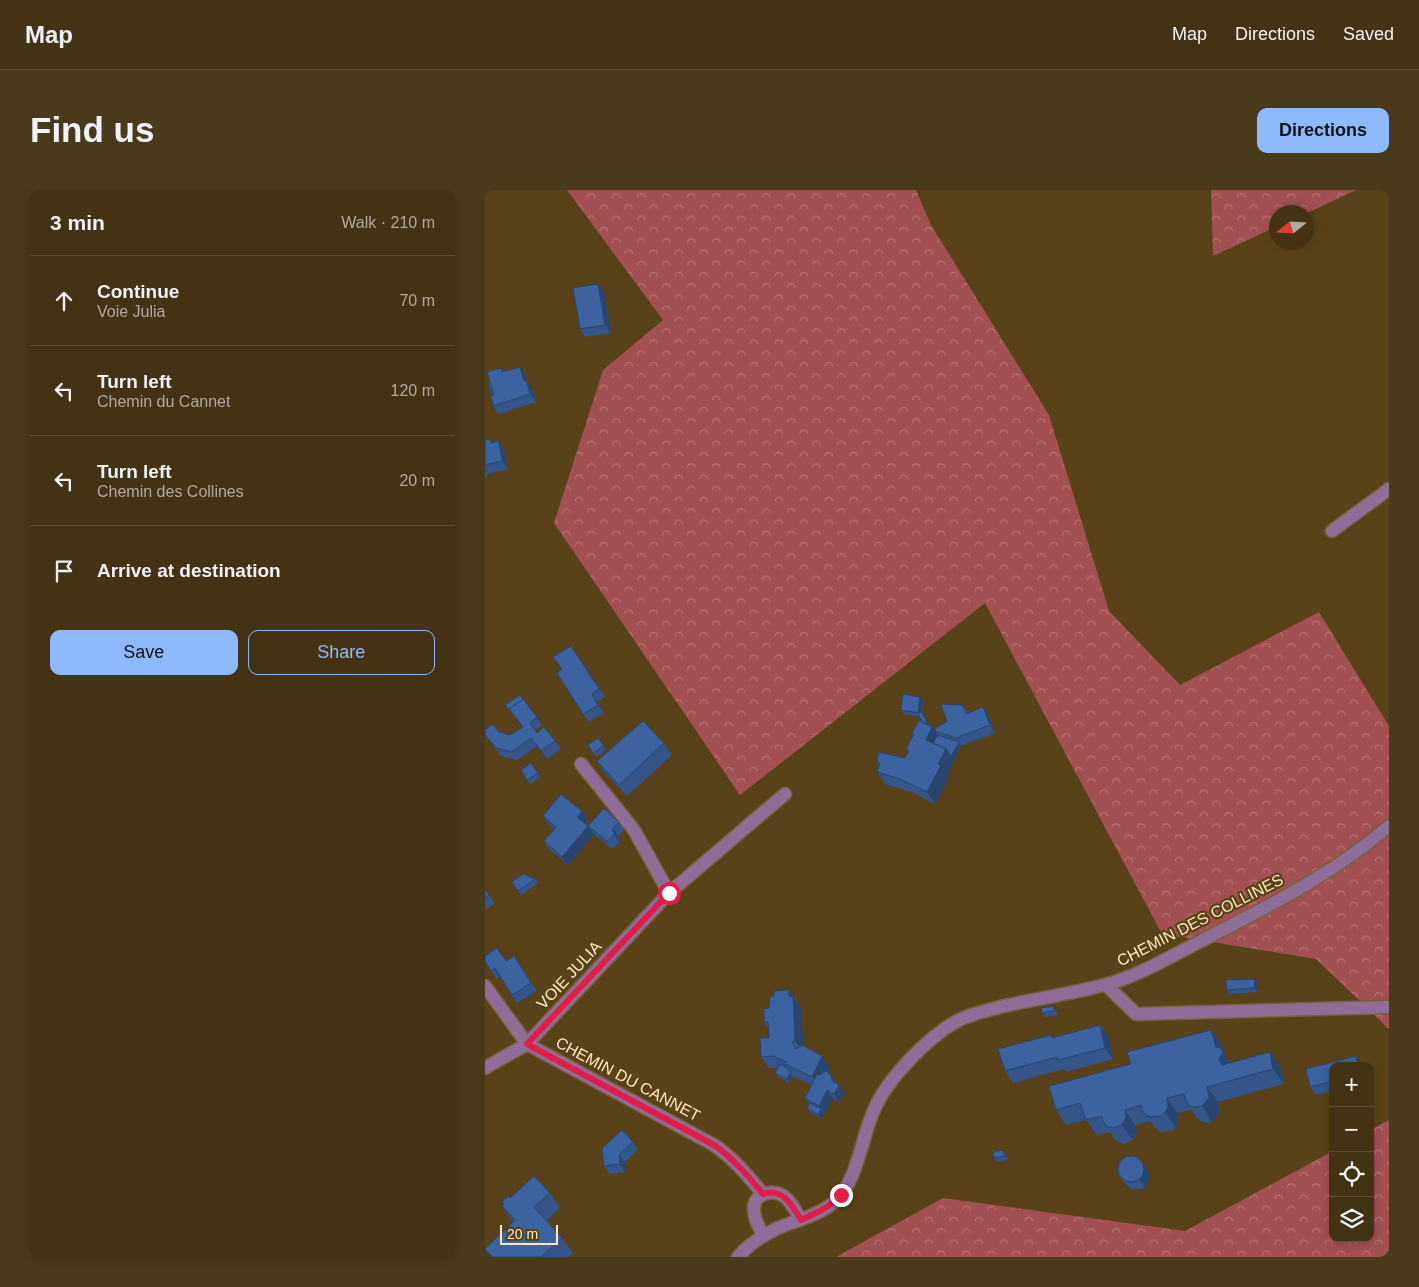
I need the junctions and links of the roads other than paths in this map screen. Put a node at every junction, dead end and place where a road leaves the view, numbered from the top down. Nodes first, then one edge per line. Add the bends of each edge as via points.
1 (1389, 489) edge
2 (1332, 531) dead end
3 (581, 764) dead end
4 (785, 794) dead end
5 (1389, 826) edge
6 (669, 893) junction
7 (1106, 985) junction
8 (485, 986) edge
9 (1389, 1007) edge
10 (527, 1044) junction
11 (485, 1068) edge
12 (763, 1194) junction
13 (801, 1220) junction
14 (764, 1236) junction
15 (738, 1257) edge

1 - 2 street
3 - 6 street via 634,830
4 - 6 street, VOIE JULIA
5 - 7 street, CHEMIN DES COLLINES via 1316,879 1150,967
6 - 10 street, VOIE JULIA
7 - 9 street via 1136,1014
7 - 13 street, CHEMIN DES COLLINES via 981,1012 958,1020 935,1035 894,1078 874,1109 849,1182 841,1195
8 - 10 street, CHEMIN DU CANNET
10 - 11 street, VOIE JULIA
10 - 12 street, CHEMIN DU CANNET via 714,1145 741,1167
12 - 13 street via 773,1192 785,1197
12 - 14 street via 756,1199 754,1211
13 - 14 street, CHEMIN DES COLLINES
14 - 15 street, CHEMIN DES COLLINES

